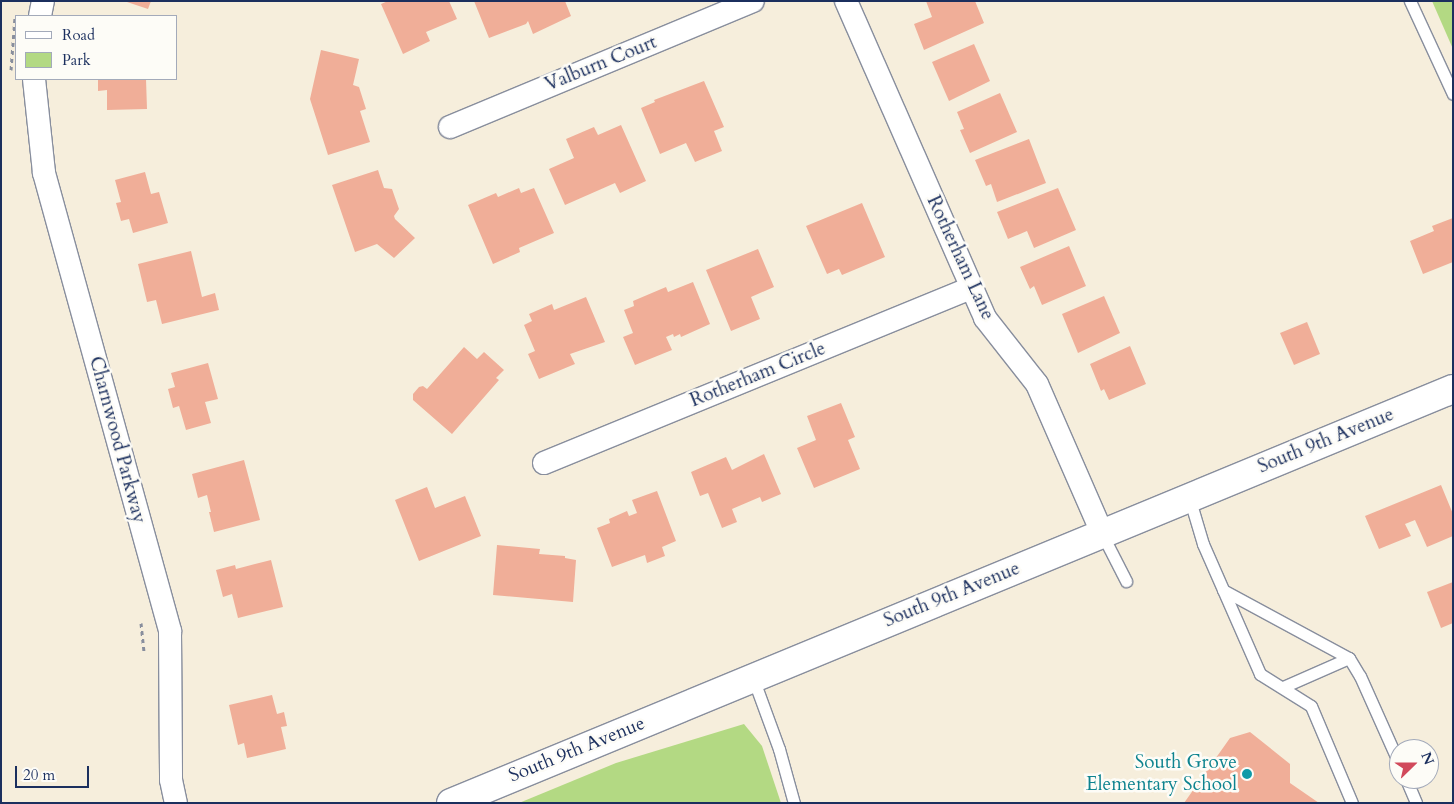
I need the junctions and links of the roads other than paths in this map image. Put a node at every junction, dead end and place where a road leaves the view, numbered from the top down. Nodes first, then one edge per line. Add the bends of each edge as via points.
1 (43, 1) edge
2 (753, 1) edge
3 (846, 1) edge
4 (1410, 1) edge
5 (40, 15) edge
6 (34, 80) edge
7 (1453, 94) edge
8 (450, 127) dead end
9 (971, 288) junction
10 (1453, 389) edge
11 (544, 463) dead end
12 (1189, 497) junction
13 (1102, 534) junction
14 (1126, 581) dead end
15 (1223, 590) junction
16 (1350, 658) junction
17 (753, 678) junction
18 (1283, 687) junction
19 (1389, 741) edge
20 (1410, 789) edge
21 (176, 803) edge
22 (451, 803) edge
23 (794, 803) edge
24 (1352, 803) edge
25 (1416, 803) edge

1 - 5 street
2 - 8 street, Valburn Court
3 - 9 street, Rotherham Lane
4 - 7 lane
6 - 21 street, Charnwood Parkway via 44,173 170,631 171,780
9 - 11 street, Rotherham Circle
9 - 13 street, Rotherham Lane via 985,318 1037,384
10 - 12 street, South 9th Avenue
12 - 13 street, South 9th Avenue
12 - 15 lane via 1203,544
13 - 14 lane
13 - 17 street, South 9th Avenue
15 - 16 lane
15 - 18 lane via 1260,674
16 - 18 lane
16 - 19 lane
17 - 22 street, South 9th Avenue
17 - 23 lane via 779,749
18 - 24 lane via 1311,706
20 - 25 lane

